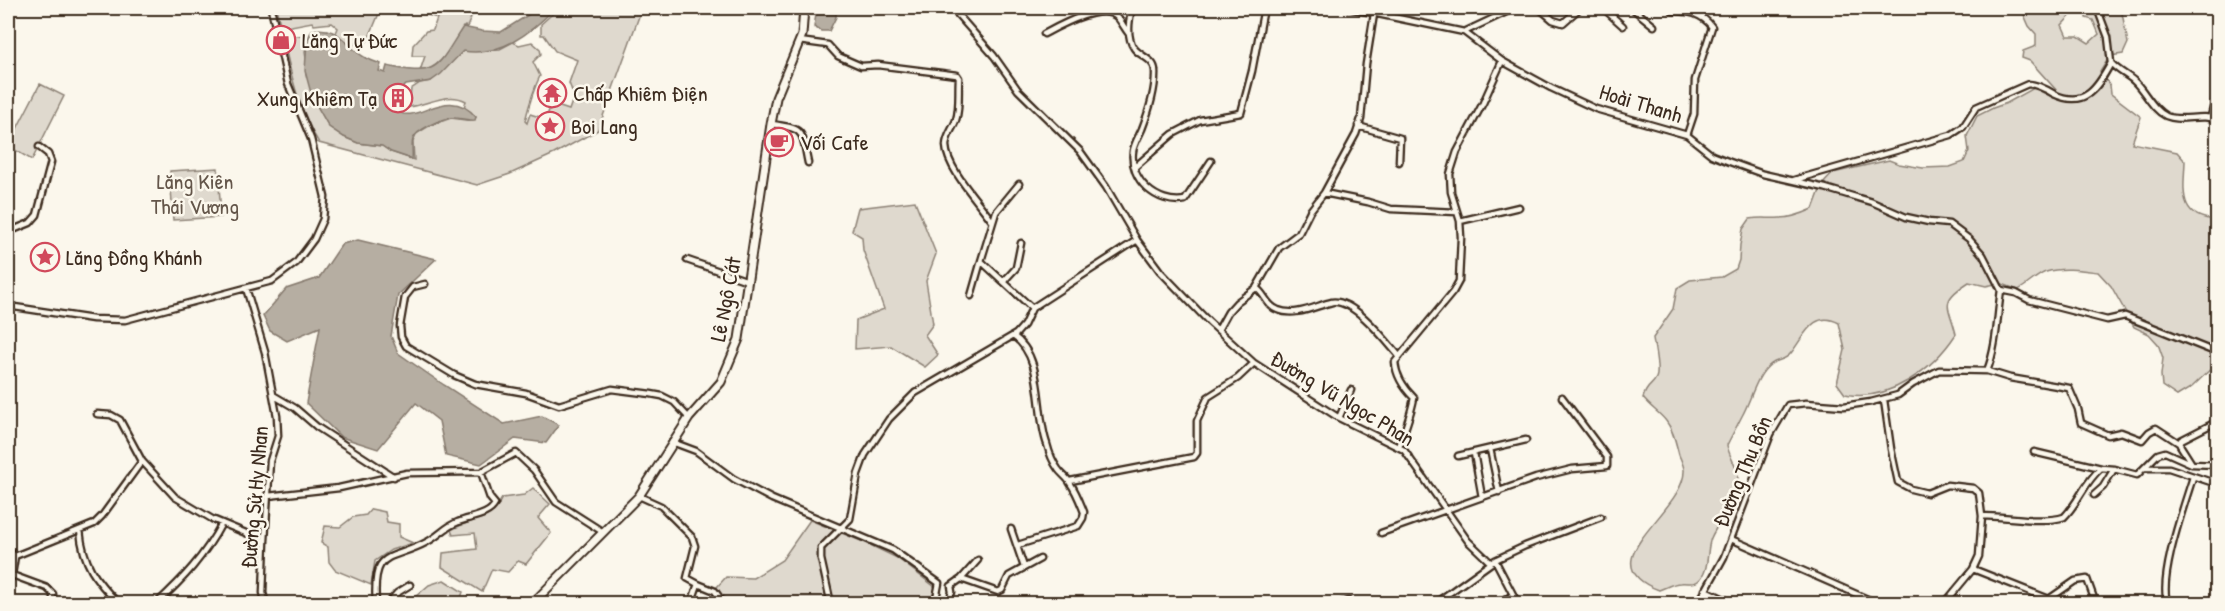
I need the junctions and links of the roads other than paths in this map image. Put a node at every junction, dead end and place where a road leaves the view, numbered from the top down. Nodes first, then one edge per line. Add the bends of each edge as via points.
1 (271, 8) edge
2 (804, 8) edge
3 (952, 8) edge
4 (1132, 8) edge
5 (1264, 8) edge
6 (1349, 8) edge
7 (1515, 8) edge
8 (1539, 8) edge
9 (1581, 8) edge
10 (1606, 8) edge
11 (1632, 8) edge
12 (2100, 9) edge
13 (1673, 12) dead end
14 (1374, 14) junction
15 (1623, 26) dead end
16 (1654, 26) dead end
17 (1464, 32) junction
18 (1044, 34) dead end
19 (1129, 34) junction
20 (799, 41) junction
21 (1502, 61) junction
22 (2112, 63) junction
23 (2217, 87) edge
24 (2211, 116) junction
25 (2217, 121) edge
26 (771, 124) junction
27 (1358, 126) junction
28 (1688, 135) junction
29 (39, 147) dead end
30 (1211, 161) dead end
31 (1399, 162) dead end
32 (808, 163) dead end
33 (1135, 167) junction
34 (1794, 180) junction
35 (1019, 184) dead end
36 (1324, 193) junction
37 (1519, 207) dead end
38 (1457, 212) junction
39 (992, 221) junction
40 (1460, 221) junction
41 (8, 232) edge
42 (1137, 240) junction
43 (1021, 243) dead end
44 (687, 260) dead end
45 (981, 261) junction
46 (748, 281) junction
47 (1004, 281) junction
48 (425, 284) dead end
49 (246, 288) junction
50 (1256, 288) junction
51 (2001, 290) junction
52 (971, 296) dead end
53 (8, 306) edge
54 (1032, 308) junction
55 (1218, 330) junction
56 (1013, 336) junction
57 (2217, 349) edge
58 (1399, 356) junction
59 (1254, 363) junction
60 (1987, 371) junction
61 (1351, 390) dead end
62 (273, 395) junction
63 (1562, 397) dead end
64 (1884, 400) junction
65 (97, 414) dead end
66 (689, 417) junction
67 (1339, 418) junction
68 (2217, 421) edge
69 (1526, 440) dead end
70 (672, 442) junction
71 (2180, 443) junction
72 (1399, 446) junction
73 (1490, 449) junction
74 (2034, 452) dead end
75 (1474, 453) junction
76 (1458, 456) dead end
77 (142, 461) junction
78 (2192, 464) junction
79 (2217, 465) edge
80 (2101, 468) junction
81 (2145, 468) junction
82 (2114, 469) junction
83 (482, 471) junction
84 (394, 477) junction
85 (2193, 477) junction
86 (1070, 482) junction
87 (2217, 482) edge
88 (1499, 492) junction
89 (2094, 495) dead end
90 (268, 496) junction
91 (639, 496) junction
92 (1482, 497) junction
93 (1446, 509) junction
94 (1982, 516) junction
95 (1601, 517) dead end
96 (222, 523) junction
97 (842, 528) junction
98 (1011, 529) dead end
99 (80, 530) junction
100 (603, 532) junction
101 (1382, 533) dead end
102 (1731, 539) junction
103 (265, 541) junction
104 (1018, 545) junction
105 (8, 550) edge
106 (15, 556) junction
107 (1040, 559) dead end
108 (978, 560) dead end
109 (1493, 562) junction
110 (1024, 567) junction
111 (1973, 568) junction
112 (12, 574) junction
113 (961, 579) junction
114 (8, 582) edge
115 (939, 583) junction
116 (698, 584) junction
117 (410, 585) dead end
118 (951, 586) junction
119 (1705, 590) junction
120 (1513, 596) junction
121 (1348, 601) dead end
122 (53, 603) edge
123 (119, 603) edge
124 (156, 603) edge
125 (266, 603) edge
126 (376, 603) edge
127 (388, 603) edge
128 (532, 603) edge
129 (691, 603) edge
130 (723, 603) edge
131 (831, 603) edge
132 (935, 603) edge
133 (948, 603) edge
134 (1338, 603) edge
135 (1434, 603) edge
136 (1494, 603) edge
137 (1518, 603) edge
138 (1698, 603) edge
139 (1735, 603) edge
140 (1879, 603) edge
141 (1944, 603) edge
142 (2096, 603) edge
143 (2168, 603) edge

1 - 49 street via 288,84 311,139 325,197 323,219 296,264 272,281
2 - 20 street, Lê Ngô Cát
3 - 42 street, Đường Vũ Ngọc Phan via 1018,90 1080,151
4 - 19 street
5 - 33 street via 1241,112 1200,120 1173,134
6 - 14 street, Hoài Thanh
7 - 17 street
8 - 9 street via 1563,23
10 - 15 street
11 - 16 street
12 - 22 street
13 - 28 street via 1690,12 1712,27 1695,80 1695,114
14 - 17 street, Hoài Thanh
14 - 27 street
17 - 21 street, Hoài Thanh
18 - 19 street via 1095,12 1106,12 1118,17
19 - 33 street via 1132,46 1155,70 1149,110 1133,150
20 - 26 street, Lê Ngô Cát via 776,99
20 - 39 street via 828,45 838,56 861,66 957,75 957,118 948,135 948,157
21 - 28 street, Hoài Thanh via 1596,109
21 - 38 street via 1450,174
22 - 24 street via 2166,116
22 - 34 street via 2094,91 2083,97 2065,99 2028,84 1976,107 1963,127 1951,135
23 - 24 street
24 - 25 street
26 - 32 street via 802,133
26 - 46 street, Lê Ngô Cát
27 - 31 street via 1400,138
27 - 36 street
28 - 34 street, Hoài Thanh via 1712,155 1762,174
29 - 41 street via 51,162 37,215 30,223
30 - 33 street via 1185,200 1180,201 1147,190
34 - 51 street, Hoài Thanh via 1872,202 1906,217 1949,224 1970,239 1983,255
35 - 39 street
36 - 38 street via 1391,209
36 - 50 street via 1299,233 1279,248
37 - 40 street
38 - 40 street
39 - 45 street
40 - 58 street via 1459,281
42 - 54 street
42 - 55 street, Đường Vũ Ngọc Phan via 1160,271
43 - 47 street via 1016,268
44 - 46 street
45 - 47 street
45 - 52 street
46 - 66 street, Lê Ngô Cát via 732,358 721,382
47 - 54 street
48 - 66 street via 413,287 405,297 401,337 406,346 454,375 559,405 612,389 651,394 674,402
49 - 53 street via 125,320
49 - 62 street, Đường Sử Hy Nhan
50 - 55 street via 1232,307
50 - 58 street via 1270,305 1284,312 1341,303 1371,325
51 - 57 street via 2107,320 2124,315 2210,350
51 - 60 street via 1994,354
54 - 56 street
55 - 59 street, Đường Vũ Ngọc Phan
56 - 86 street via 1022,343 1033,368 1051,454 1057,469
56 - 97 street via 915,393 889,419 865,455 850,519
58 - 72 street via 1395,362 1398,376 1414,398
59 - 67 street, Đường Vũ Ngọc Phan
59 - 86 street via 1251,369 1208,397 1197,421 1194,457
60 - 64 street via 1939,370
60 - 71 street via 2069,388 2082,423 2108,435 2121,432 2142,440 2156,428
61 - 67 street
62 - 84 street
62 - 90 street, Đường Sử Hy Nhan via 278,436 270,461
63 - 88 street via 1607,457 1607,465 1536,478
64 - 94 street via 1898,482 1926,493 1947,485 1973,488 1979,493
64 - 102 street, Đường Thu Bồn via 1844,406 1788,405 1771,434
65 - 77 street via 120,420
66 - 70 street, Lê Ngô Cát
67 - 72 street, Đường Vũ Ngọc Phan
68 - 71 street
69 - 73 street
70 - 91 street, Lê Ngô Cát
70 - 97 street via 696,451 734,479
71 - 78 street
72 - 93 street, Đường Vũ Ngọc Phan via 1412,458
73 - 75 street
73 - 88 street
74 - 80 street
75 - 76 street
75 - 92 street
77 - 96 street via 175,497
77 - 99 street via 102,516
78 - 79 street
78 - 81 street via 2164,452
80 - 82 street
80 - 94 street via 2087,481 2064,517 2044,520
81 - 82 street via 2137,475
81 - 85 street via 2165,467
82 - 89 street
83 - 84 street
83 - 100 street via 518,454 556,502
83 - 126 street via 495,504 493,509 456,522 426,543 384,560 376,579
84 - 90 street
85 - 87 street
85 - 143 street via 2165,575
86 - 104 street via 1084,512 1080,524
88 - 92 street
90 - 103 street, Đường Sử Hy Nhan
91 - 100 street, Lê Ngô Cát
91 - 116 street via 661,506 692,537 695,546 687,578
92 - 93 street
93 - 101 street
93 - 109 street, Đường Vũ Ngọc Phan via 1468,541
94 - 111 street via 1979,556
95 - 109 street
96 - 103 street
96 - 124 street via 184,579
97 - 115 street via 893,550
97 - 131 street via 821,548
98 - 104 street
99 - 106 street
99 - 123 street via 86,562 105,591
100 - 128 street, Lê Ngô Cát
102 - 119 street, Đường Thu Bồn
102 - 140 street
103 - 125 street, Đường Sử Hy Nhan
104 - 110 street
105 - 106 street
106 - 112 street
107 - 110 street
108 - 113 street
109 - 120 street, Đường Vũ Ngọc Phan
109 - 135 street
110 - 113 street via 1009,576 998,592
111 - 141 street
111 - 142 street via 2049,598 2075,581 2087,579
112 - 114 street
112 - 122 street via 47,588
113 - 118 street
115 - 118 street
115 - 132 street
116 - 129 street
116 - 130 street via 715,591
117 - 127 street
118 - 133 street
119 - 138 street, Đường Thu Bồn
119 - 139 street
120 - 136 street
120 - 137 street, Đường Vũ Ngọc Phan
121 - 134 street

